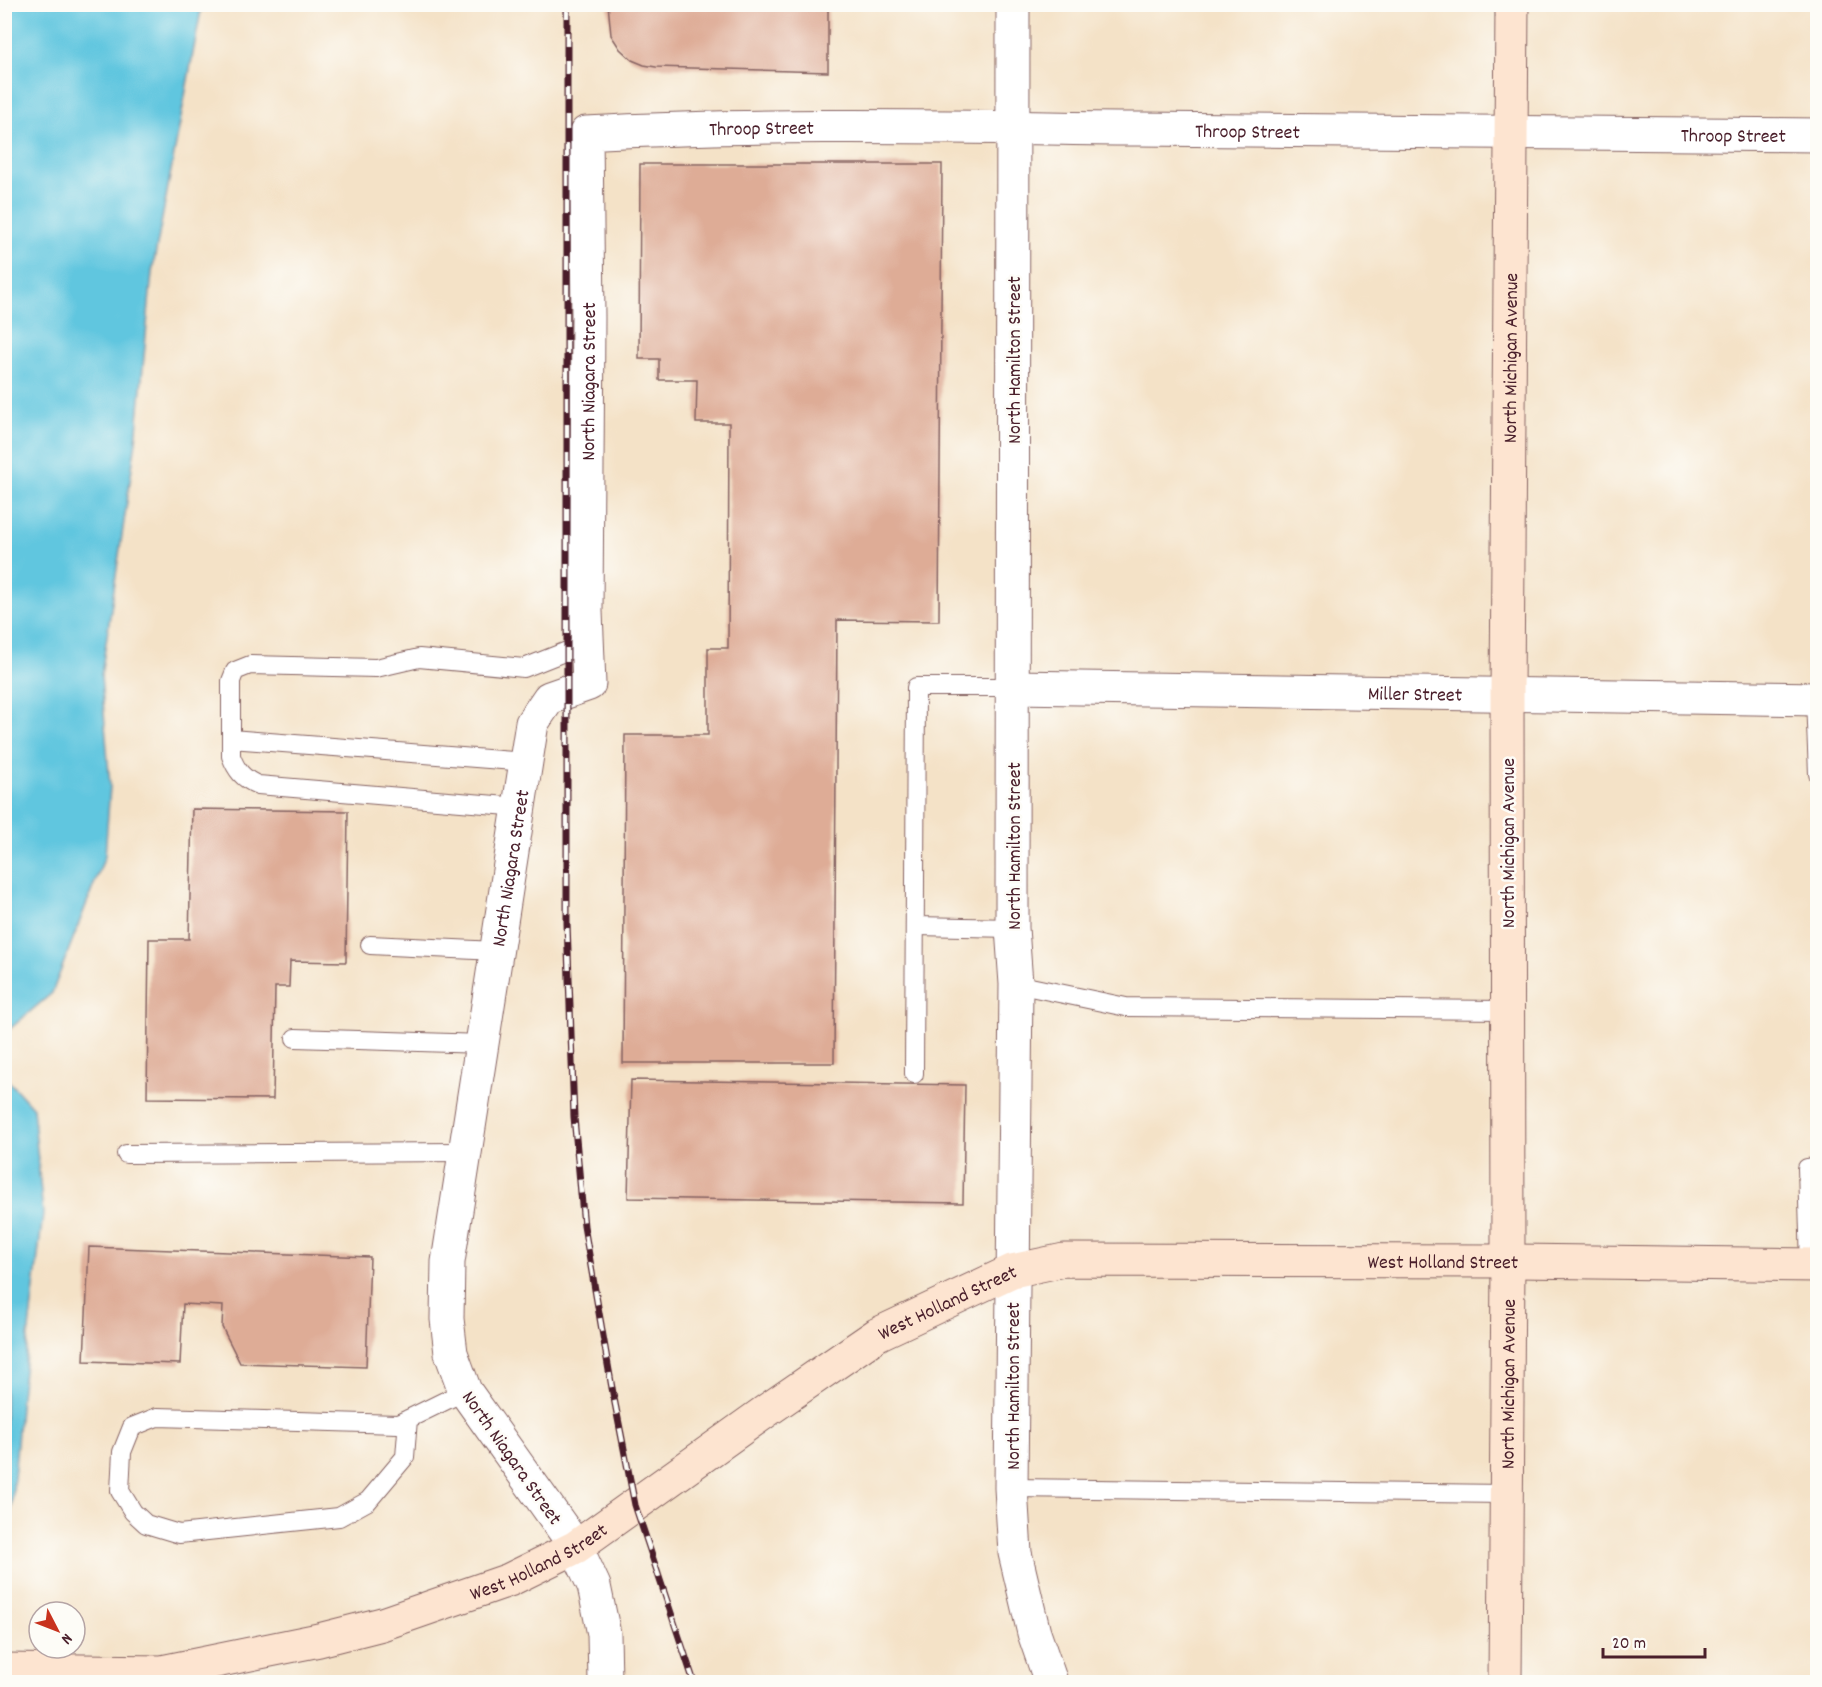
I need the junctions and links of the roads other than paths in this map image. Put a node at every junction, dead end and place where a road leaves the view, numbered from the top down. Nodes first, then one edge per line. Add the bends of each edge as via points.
1 (1013, 4) edge
2 (1512, 4) edge
3 (1012, 127) junction
4 (678, 128) joint
5 (1512, 134) junction
6 (1818, 135) edge
7 (587, 643) junction
8 (1013, 687) junction
9 (1507, 694) junction
10 (1816, 699) edge
11 (231, 739) junction
12 (526, 762) junction
13 (1818, 774) edge
14 (519, 807) junction
15 (916, 926) junction
16 (1012, 928) junction
17 (370, 945) dead end
18 (496, 951) junction
19 (1016, 984) junction
20 (1508, 1010) junction
21 (295, 1038) dead end
22 (482, 1044) junction
23 (914, 1074) dead end
24 (465, 1152) junction
25 (126, 1154) dead end
26 (1818, 1167) edge
27 (1508, 1261) junction
28 (1814, 1265) edge
29 (1012, 1271) junction
30 (465, 1391) junction
31 (408, 1419) junction
32 (1011, 1488) junction
33 (1506, 1494) junction
34 (576, 1547) junction
35 (4, 1670) edge
36 (162, 1672) junction
37 (204, 1683) edge
38 (605, 1683) edge
39 (1051, 1683) edge
40 (1505, 1683) edge

1 - 3 street, North Hamilton Street
2 - 5 main road, North Michigan Avenue
3 - 4 street, Throop Street
3 - 5 street, Throop Street
3 - 8 street, North Hamilton Street
4 - 7 street, North Niagara Street via 586,133
5 - 6 street, Throop Street
5 - 9 main road, North Michigan Avenue
7 - 11 lane via 524,668 419,658 376,668 250,665 235,671 231,681
7 - 12 street, North Niagara Street via 589,684 549,698 532,723
8 - 9 street, Miller Street
8 - 15 lane via 916,687
8 - 16 street, North Hamilton Street
9 - 10 street, Miller Street
9 - 20 main road, North Michigan Avenue
10 - 13 lane
11 - 12 lane
11 - 14 lane via 235,767 246,780 258,785
12 - 14 street, North Niagara Street
14 - 18 street, North Niagara Street
15 - 16 lane
15 - 23 lane
16 - 19 street, North Hamilton Street
17 - 18 lane
18 - 22 street, North Niagara Street
19 - 20 lane via 1126,1007
19 - 29 street, North Hamilton Street
20 - 27 main road, North Michigan Avenue
21 - 22 lane
22 - 24 street, North Niagara Street
24 - 25 lane
24 - 30 street, North Niagara Street via 448,1262 447,1319 451,1353
26 - 28 lane via 1807,1168
27 - 28 main road, West Holland Street
27 - 29 main road, West Holland Street via 1064,1260
27 - 33 main road, North Michigan Avenue
29 - 32 street, North Hamilton Street
29 - 34 main road, West Holland Street via 878,1334
30 - 31 lane
30 - 34 street, North Niagara Street
31 - 31 lane via 398,1424 158,1418 132,1428 122,1452 120,1491 146,1524 179,1534 339,1517 368,1501 405,1457
32 - 33 lane
32 - 39 street, North Hamilton Street via 1015,1553 1034,1633
33 - 40 main road, North Michigan Avenue
34 - 36 main road, West Holland Street via 509,1580 382,1624
34 - 38 street, North Niagara Street via 594,1586 604,1634
35 - 36 main road
36 - 37 main road

